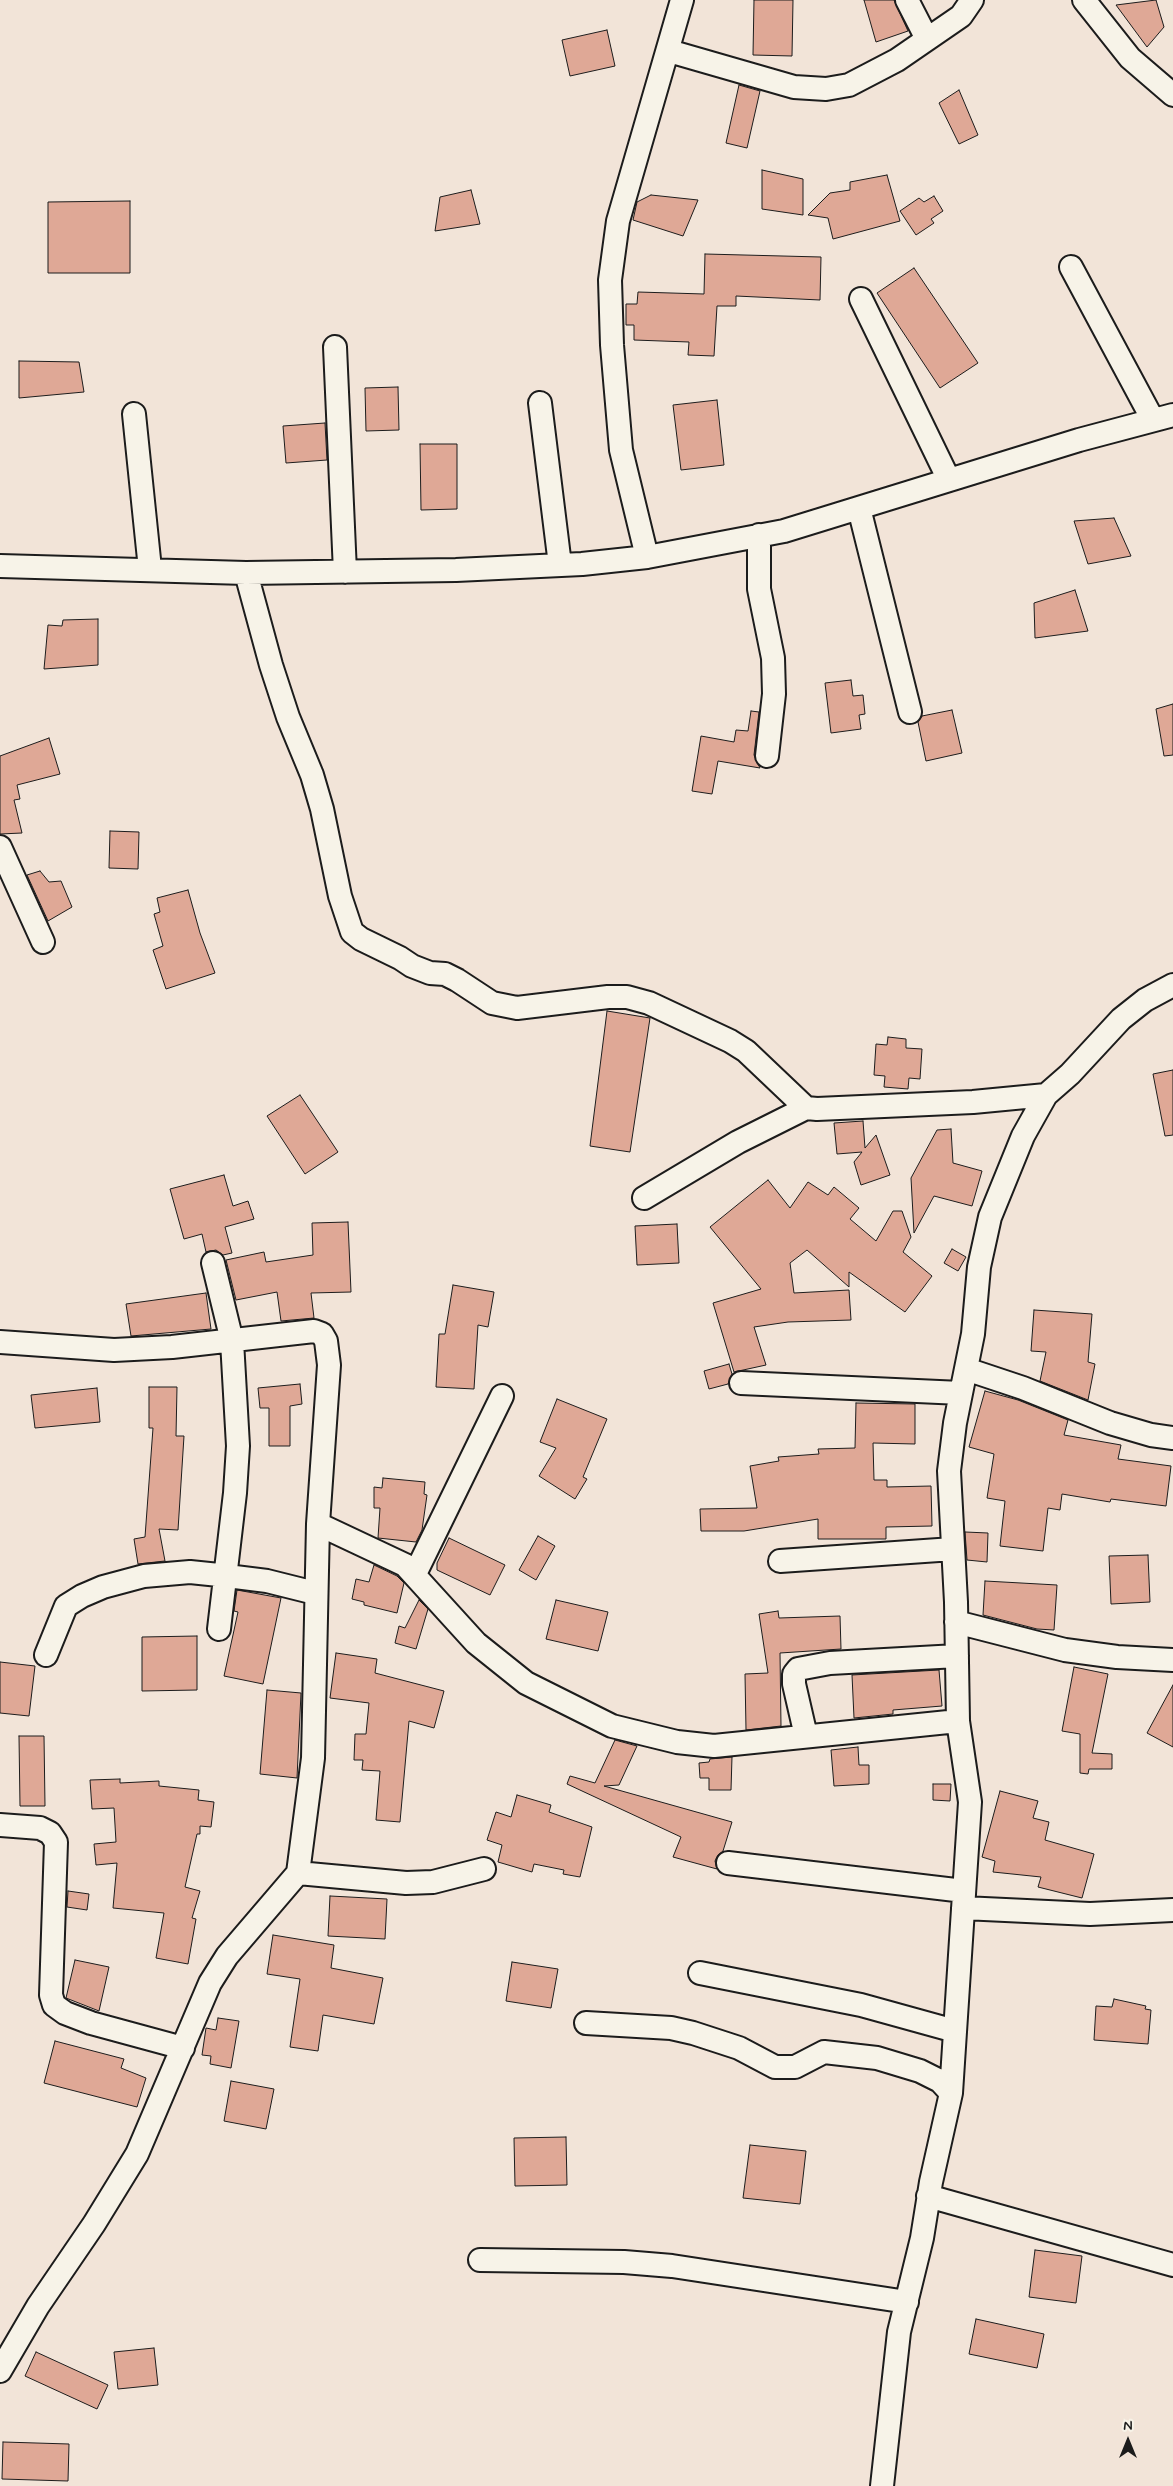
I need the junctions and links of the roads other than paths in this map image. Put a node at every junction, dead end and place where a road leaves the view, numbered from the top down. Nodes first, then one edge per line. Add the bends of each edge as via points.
1 (682, 0) edge
2 (907, 0) edge
3 (972, 0) edge
4 (1084, 0) edge
5 (927, 39) junction
6 (669, 50) junction
7 (1173, 95) edge
8 (1072, 267) dead end
9 (862, 299) dead end
10 (335, 347) dead end
11 (540, 403) dead end
12 (134, 414) dead end
13 (1163, 418) edge
14 (949, 480) junction
15 (860, 508) junction
16 (759, 535) junction
17 (648, 557) junction
18 (560, 565) junction
19 (0, 566) edge
20 (150, 569) junction
21 (345, 572) junction
22 (246, 573) junction
23 (910, 712) dead end
24 (767, 756) dead end
25 (0, 847) edge
26 (43, 942) dead end
27 (1173, 985) edge
28 (1046, 1095) junction
29 (806, 1108) junction
30 (644, 1198) dead end
31 (213, 1263) dead end
32 (232, 1341) junction
33 (0, 1342) edge
34 (966, 1370) junction
35 (742, 1384) dead end
36 (961, 1393) junction
37 (502, 1396) dead end
38 (1173, 1438) edge
39 (318, 1524) junction
40 (953, 1548) junction
41 (780, 1561) dead end
42 (415, 1574) junction
43 (224, 1576) junction
44 (315, 1593) junction
45 (956, 1622) junction
46 (219, 1629) dead end
47 (46, 1655) dead end
48 (957, 1656) junction
49 (1173, 1660) edge
50 (958, 1721) junction
51 (806, 1736) junction
52 (0, 1825) edge
53 (728, 1863) dead end
54 (484, 1869) dead end
55 (298, 1873) junction
56 (964, 1900) junction
57 (1173, 1910) edge
58 (700, 1973) dead end
59 (586, 2023) dead end
60 (956, 2031) junction
61 (183, 2048) junction
62 (952, 2093) junction
63 (928, 2196) junction
64 (480, 2260) dead end
65 (1173, 2264) edge
66 (907, 2302) junction
67 (10, 2334) edge
68 (0, 2371) edge
69 (882, 2486) edge

1 - 6 street
2 - 5 street
3 - 5 street via 961,16
4 - 7 street via 1130,58
5 - 6 street via 897,60 850,85 826,89 794,87
6 - 17 street via 618,221 610,280 612,345 622,450
8 - 13 street
9 - 14 street
10 - 21 street
11 - 18 street
12 - 20 street
13 - 14 street
14 - 15 street
15 - 16 street via 784,531
15 - 23 street
16 - 17 street
16 - 24 street via 759,589 774,658 774,694
17 - 18 street
18 - 21 street
19 - 20 street
20 - 22 street
21 - 22 street
22 - 29 street via 271,665 312,775 340,896 352,932 412,966 430,973 445,974 492,1003 504,1006 517,1008 608,997 627,997 649,1003 746,1051
25 - 26 street
27 - 28 street via 1144,1000 1120,1019 1070,1074
28 - 29 street via 973,1102
28 - 34 street via 1023,1136 990,1217 979,1267
29 - 30 street via 738,1142
31 - 32 street
32 - 33 street via 114,1350
32 - 39 street via 314,1330 326,1341 329,1366
32 - 43 street via 238,1446
34 - 36 street
34 - 38 street via 1023,1388 1110,1423
35 - 36 street
36 - 40 street via 949,1471
37 - 42 street
39 - 42 street via 405,1565
39 - 44 street
40 - 41 street
40 - 45 street
42 - 51 street via 476,1643 526,1683 612,1726 678,1742 714,1746
43 - 44 street
43 - 46 street
43 - 47 street via 190,1572 144,1576 82,1596 66,1606
44 - 55 street via 313,1758
45 - 48 street
45 - 49 street via 1065,1650
48 - 50 street
48 - 51 street via 830,1663 798,1669 794,1674 794,1684
50 - 51 street
50 - 56 street via 970,1802
52 - 61 street via 40,1828 50,1833 56,1842 51,1995 54,2005 65,2014 91,2023
53 - 56 street
54 - 55 street via 433,1882 406,1883
55 - 61 street via 227,1956 210,1982
56 - 57 street via 1090,1914
56 - 60 street
58 - 60 street via 861,2005
59 - 62 street via 671,2028 694,2033 740,2048 775,2067 795,2067 824,2052 877,2058 920,2071 940,2081
60 - 62 street
61 - 67 street via 137,2154
62 - 63 street
63 - 65 street
63 - 66 street
64 - 66 street via 672,2266
66 - 69 street via 900,2332
67 - 68 street

